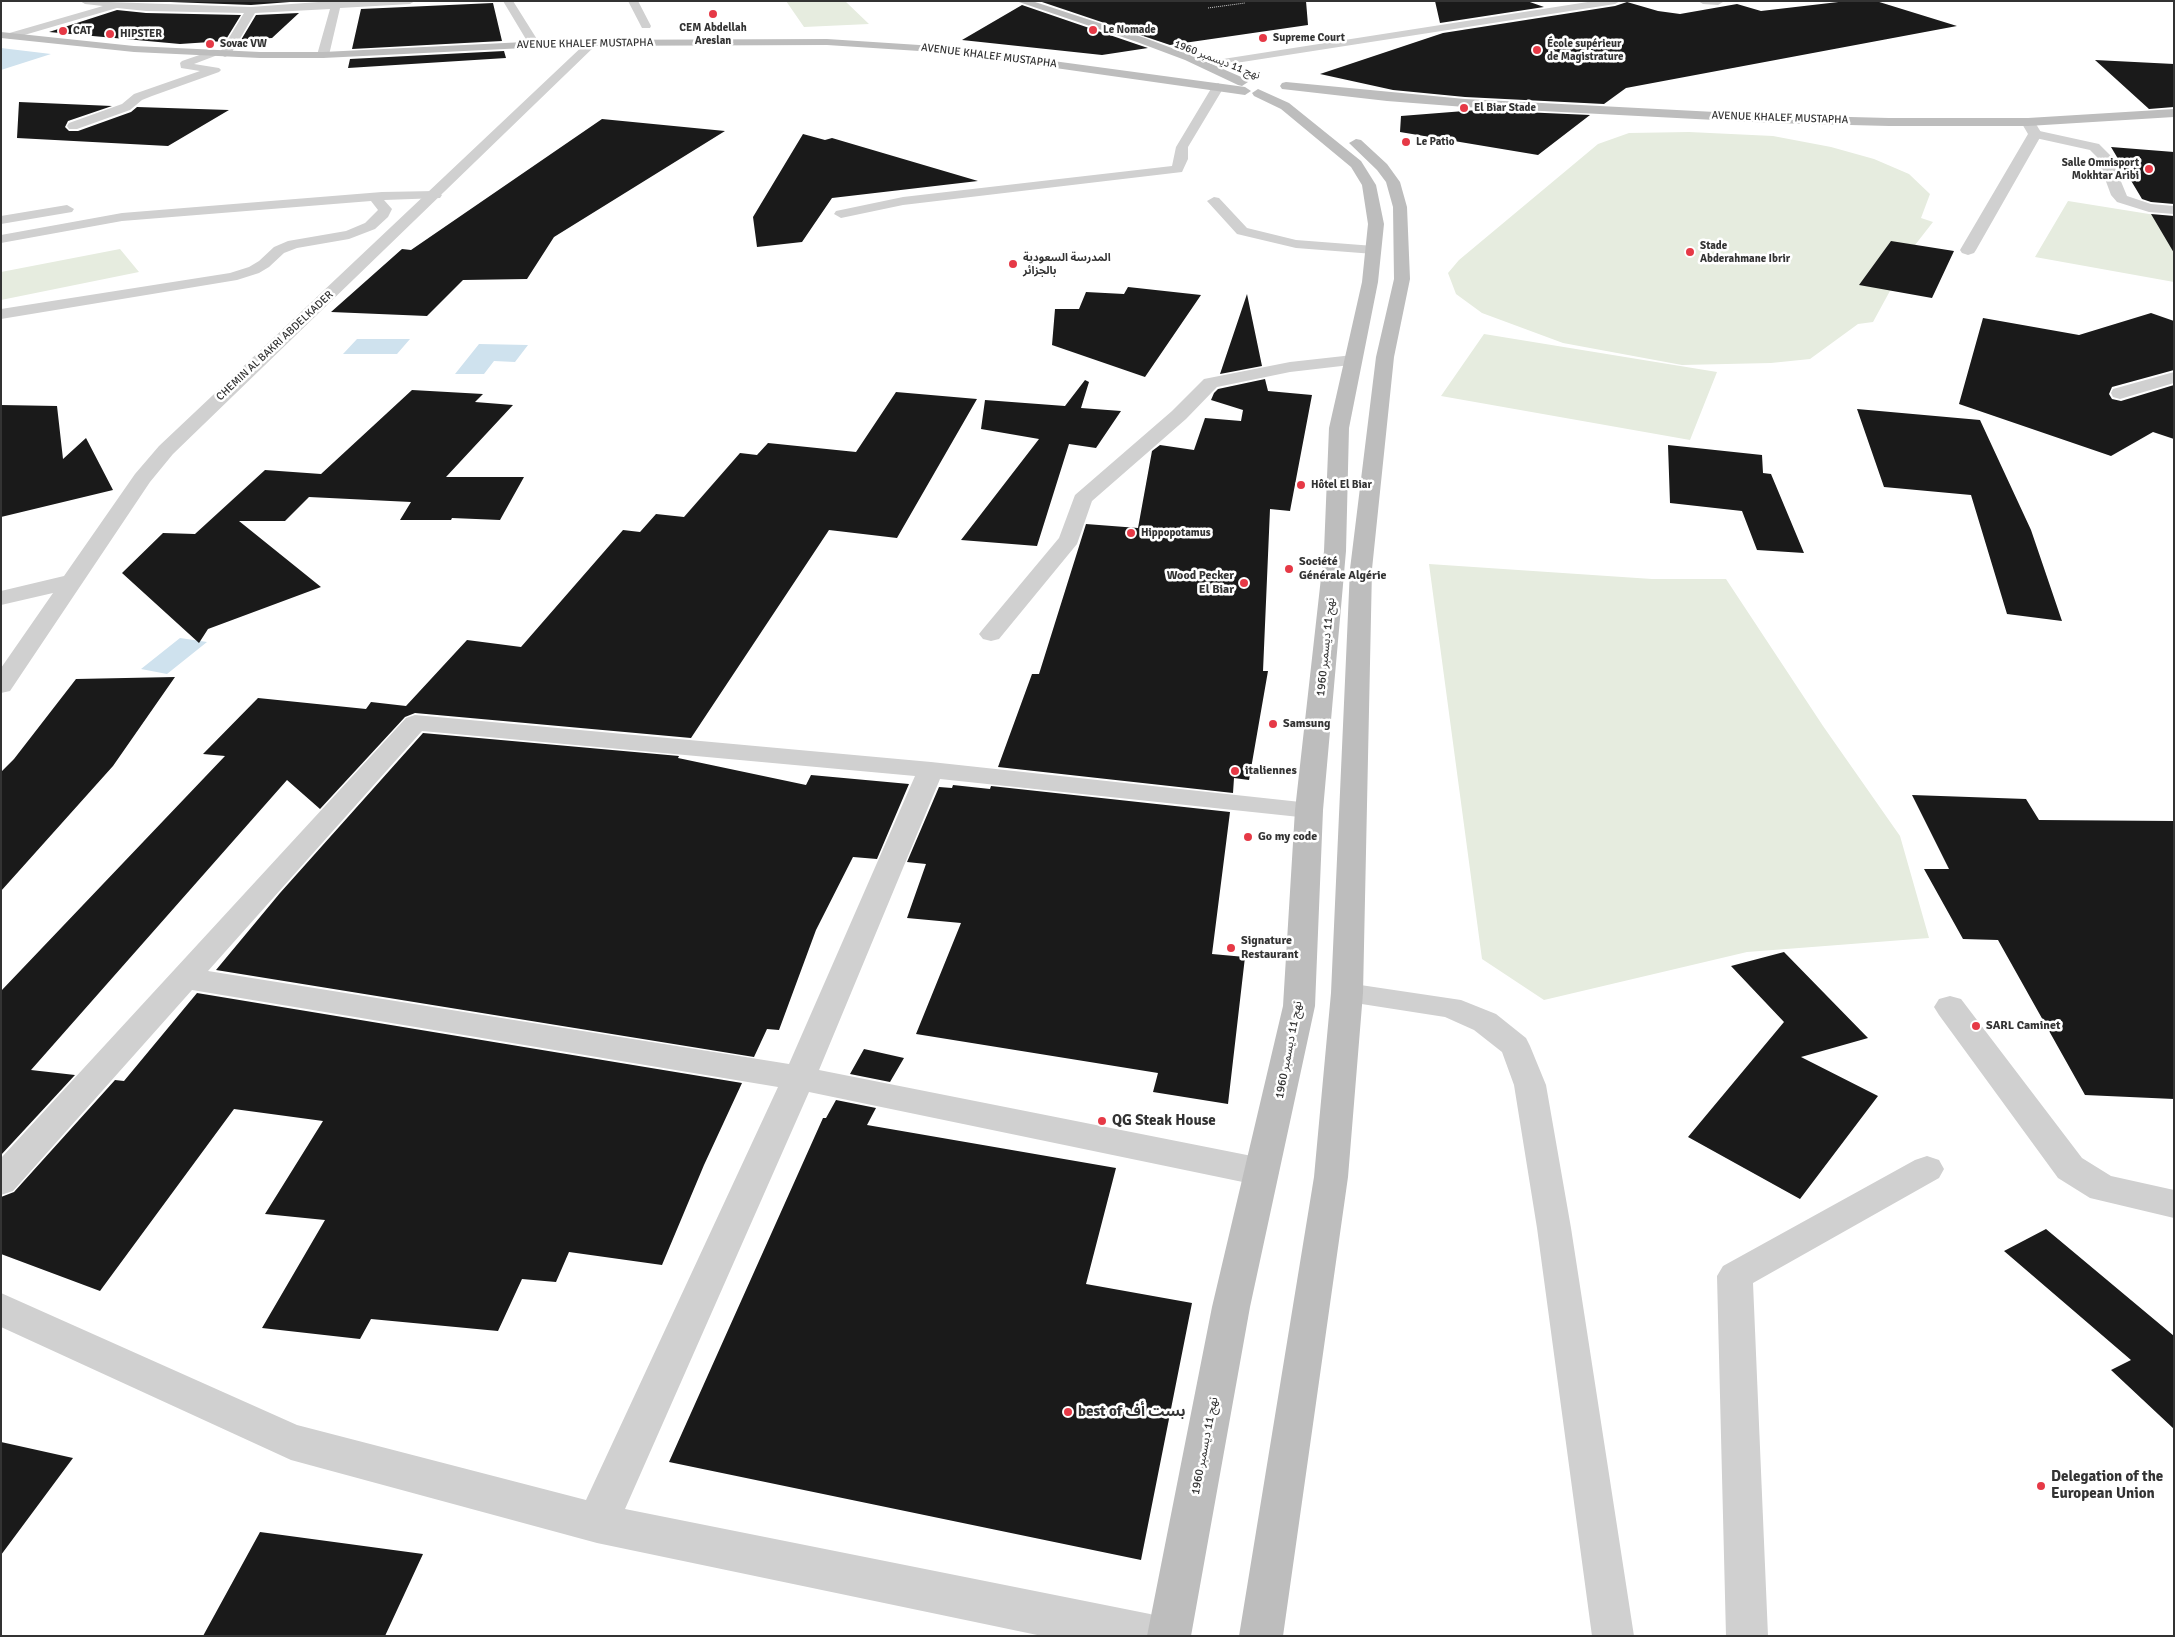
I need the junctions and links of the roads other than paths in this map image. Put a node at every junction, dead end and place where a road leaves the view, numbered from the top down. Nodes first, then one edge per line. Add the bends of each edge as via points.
1 (85, 1) edge
2 (410, 1) edge
3 (508, 1) edge
4 (633, 1) edge
5 (1021, 1) edge
6 (1049, 1) edge
7 (1615, 1) edge
8 (1703, 1) edge
9 (1718, 2) edge
10 (128, 3) edge
11 (337, 4) edge
12 (251, 10) junction
13 (646, 26) dead end
14 (6, 36) edge
15 (592, 42) junction
16 (534, 44) junction
17 (211, 54) junction
18 (225, 54) junction
19 (323, 55) junction
20 (1222, 62) junction
21 (1168, 79) junction
22 (1264, 86) junction
23 (1218, 87) junction
24 (2174, 113) edge
25 (73, 126) dead end
26 (2032, 128) junction
27 (435, 195) junction
28 (376, 197) junction
29 (1214, 201) dead end
30 (2174, 210) edge
31 (841, 214) dead end
32 (122, 217) junction
33 (1, 220) edge
34 (1, 239) edge
35 (1374, 250) junction
36 (1968, 250) dead end
37 (1, 314) edge
38 (1353, 360) junction
39 (2174, 377) edge
40 (2120, 393) dead end
41 (72, 581) junction
42 (1, 598) edge
43 (992, 634) dead end
44 (1, 686) edge
45 (931, 770) junction
46 (1309, 810) junction
47 (185, 978) junction
48 (1347, 993) junction
49 (1950, 1007) dead end
50 (799, 1078) junction
51 (1927, 1169) dead end
52 (1262, 1172) junction
53 (1, 1181) edge
54 (2174, 1204) edge
55 (1, 1309) edge
56 (597, 1523) junction
57 (1150, 1636) edge
58 (1169, 1636) edge
59 (1261, 1636) edge
60 (1613, 1636) edge
61 (1747, 1636) edge

1 - 10 street
2 - 11 street
3 - 16 street
4 - 13 lane
5 - 22 main road, نهج 11 ديسمبر 1960 via 1141,40
6 - 20 main road, نهج 11 ديسمبر 1960
7 - 20 lane
8 - 9 lane
10 - 12 street via 146,8
10 - 14 street
11 - 12 street
11 - 19 street
12 - 18 street
14 - 17 main road, AVENUE KHALEF MUSTAPHA
15 - 16 main road, AVENUE KHALEF MUSTAPHA
15 - 21 main road, AVENUE KHALEF MUSTAPHA via 885,45
15 - 27 street, CHEMIN AL BAKRI ABDELKADER
16 - 19 main road, AVENUE KHALEF MUSTAPHA
17 - 18 main road, AVENUE KHALEF MUSTAPHA
17 - 25 lane via 184,66 214,70 148,93 126,106
18 - 19 main road, AVENUE KHALEF MUSTAPHA
20 - 22 main road, نهج 11 ديسمبر 1960
21 - 22 main road, AVENUE KHALEF MUSTAPHA
21 - 23 main road, AVENUE KHALEF MUSTAPHA
22 - 23 main road, AVENUE KHALEF MUSTAPHA
22 - 26 main road, AVENUE KHALEF MUSTAPHA via 1386,97 1773,119
22 - 35 main road, نهج 11 ديسمبر 1960 via 1338,147 1364,174 1376,224
22 - 48 main road, نهج 11 ديسمبر 1960 via 1370,155 1393,182 1400,207 1402,279 1385,357 1361,569
23 - 31 lane via 1182,146 1178,168 903,201
24 - 26 main road, AVENUE KHALEF MUSTAPHA
26 - 30 lane via 2094,147 2103,155 2122,199 2149,208
26 - 36 street
27 - 28 lane
27 - 41 street, CHEMIN AL BAKRI ABDELKADER via 166,450 142,478
28 - 32 lane
28 - 37 lane via 385,210 370,226 349,235 293,244 278,250 254,270
29 - 35 lane via 1242,231 1296,244
32 - 33 lane via 73,208
32 - 34 lane
35 - 38 main road, نهج 11 ديسمبر 1960
38 - 43 street via 1290,367 1211,383 1082,499 1069,539
38 - 46 main road, نهج 11 ديسمبر 1960 via 1339,428 1335,551
39 - 40 street
41 - 42 street
41 - 44 street, CHEMIN AL BAKRI ABDELKADER
45 - 46 street
45 - 47 street via 415,723
45 - 50 street
46 - 52 main road, نهج 11 ديسمبر 1960 via 1299,1006
47 - 50 street
47 - 53 street
48 - 59 main road, نهج 11 ديسمبر 1960 via 1331,1177
48 - 60 lane via 1450,1007 1485,1022 1515,1046 1530,1085 1554,1228
49 - 54 street via 2070,1168 2102,1188
50 - 52 street
50 - 56 street
51 - 61 lane via 1735,1276
52 - 58 main road, نهج 11 ديسمبر 1960 via 1231,1306
55 - 56 street via 291,1442
56 - 57 street

